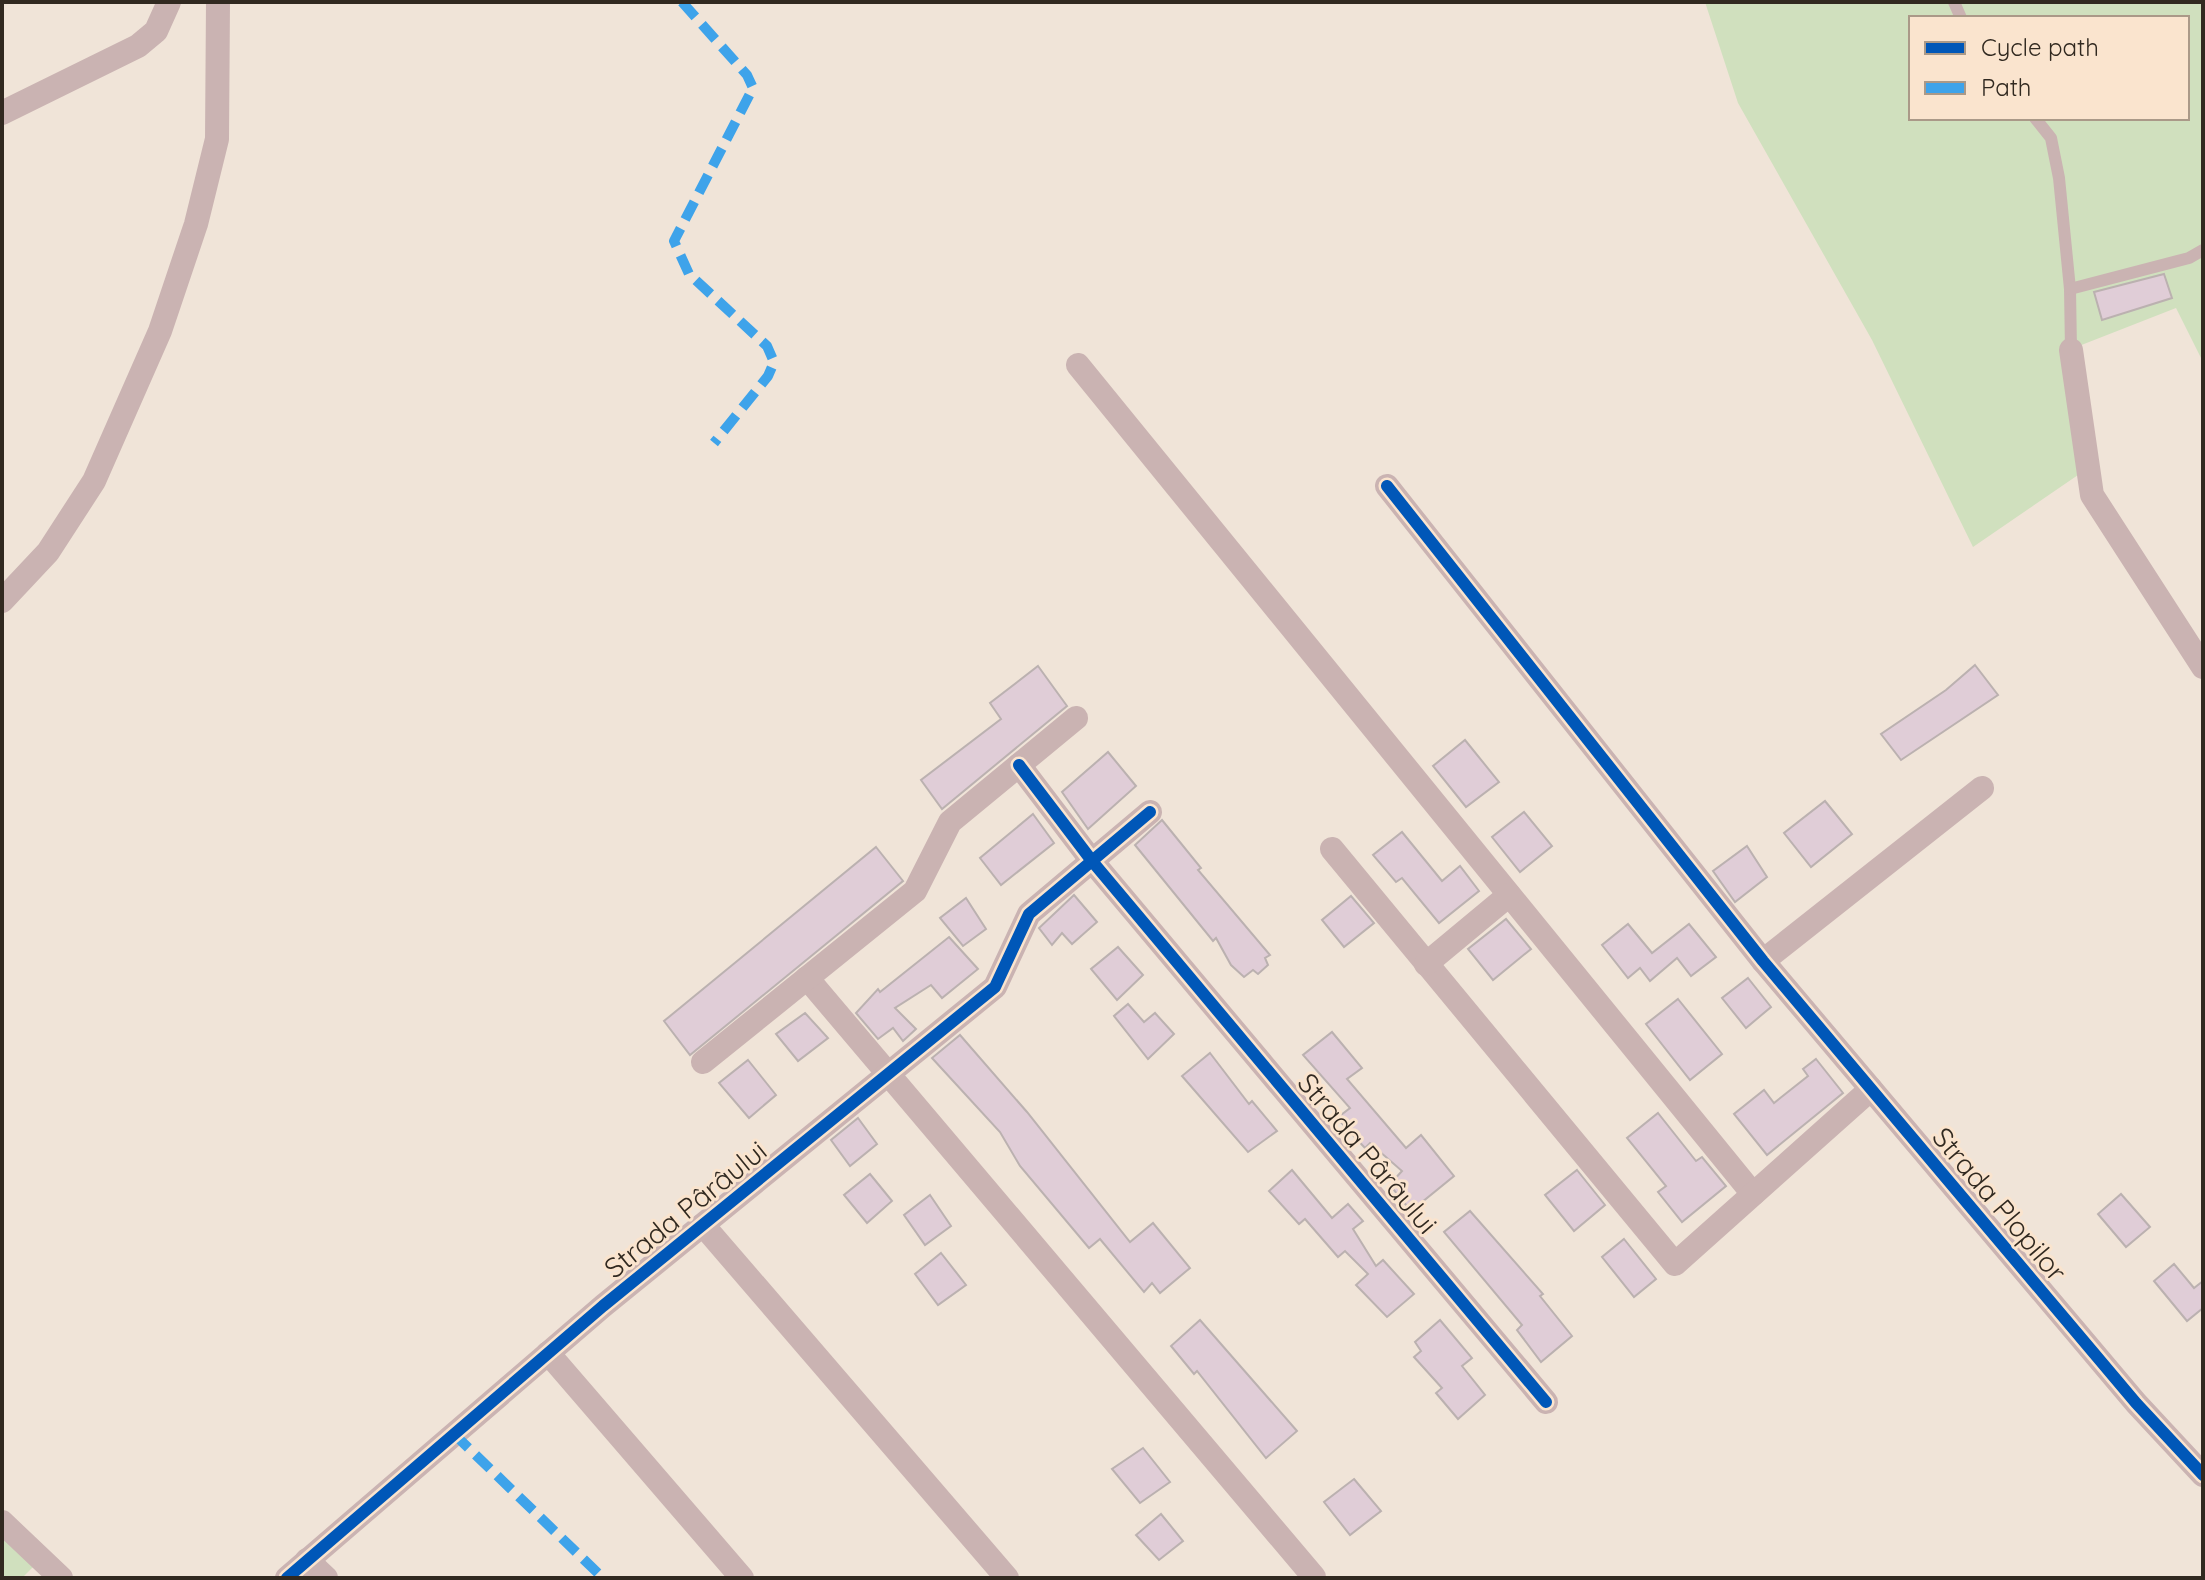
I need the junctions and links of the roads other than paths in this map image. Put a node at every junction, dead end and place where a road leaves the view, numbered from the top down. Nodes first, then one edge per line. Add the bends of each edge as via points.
1 (169, 2) edge
2 (218, 2) edge
3 (2, 113) edge
4 (2037, 120) edge
5 (2203, 250) edge
6 (2070, 289) junction
7 (2071, 350) joint
8 (1078, 365) dead end
9 (1387, 486) dead end
10 (2, 601) edge
11 (2203, 667) edge
12 (1076, 718) dead end
13 (1019, 765) junction
14 (1982, 788) dead end
15 (1150, 812) dead end
16 (1332, 849) dead end
17 (1092, 861) junction
18 (1509, 895) junction
19 (1763, 961) junction
20 (1426, 964) junction
21 (807, 978) junction
22 (703, 1062) dead end
23 (887, 1076) junction
24 (1871, 1089) junction
25 (1753, 1194) junction
26 (703, 1225) junction
27 (548, 1353) junction
28 (1546, 1402) dead end
29 (2203, 1475) edge
30 (2, 1522) edge
31 (307, 1560) junction
32 (1314, 1577) edge
33 (61, 1578) edge
34 (287, 1578) edge
35 (326, 1578) edge
36 (742, 1578) edge
37 (1007, 1578) edge

1 - 3 street via 156,31 138,46
2 - 10 street via 217,139 196,224 160,331 94,481 48,552
4 - 6 lane via 2051,138
5 - 6 lane
6 - 7 lane
7 - 11 street via 2092,495
8 - 18 street
9 - 19 street, Strada Plopilor
12 - 13 street
13 - 17 street, Strada Pârâului
13 - 21 street via 950,822 915,891
14 - 19 street
15 - 17 street, Strada Pârâului
16 - 20 street
17 - 23 street, Strada Pârâului via 1029,914 995,987
17 - 28 street, Strada Pârâului
18 - 20 street
18 - 25 street
19 - 24 street, Strada Plopilor
20 - 25 street via 1675,1264
21 - 22 street
21 - 23 street
23 - 26 street, Strada Pârâului
23 - 32 street
24 - 25 street
24 - 29 street, Strada Plopilor
26 - 27 street, Strada Pârâului
26 - 37 street
27 - 31 street, Strada Pârâului
27 - 36 street
30 - 33 street
31 - 34 street, Strada Pârâului
31 - 35 street

